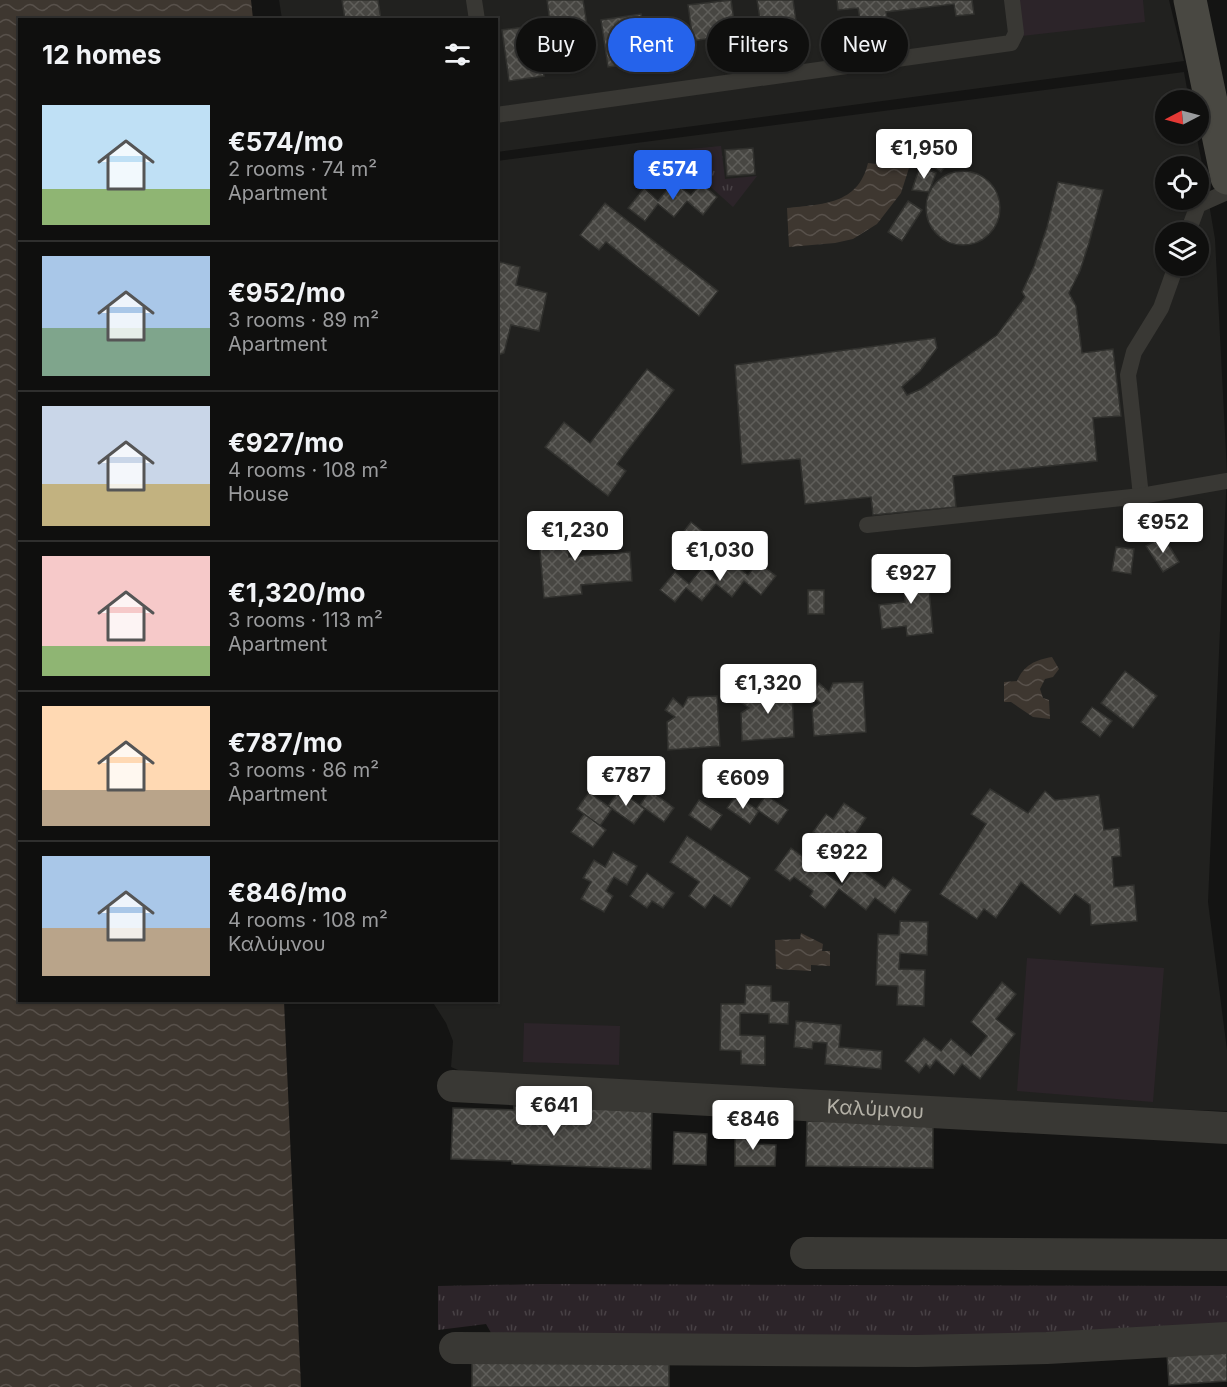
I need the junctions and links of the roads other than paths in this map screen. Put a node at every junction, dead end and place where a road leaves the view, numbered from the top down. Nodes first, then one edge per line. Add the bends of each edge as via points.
1 (474, 0) edge
2 (1012, 0) edge
3 (1190, 0) edge
4 (477, 18) edge
5 (498, 115) edge
6 (1227, 176) edge
7 (1192, 222) edge
8 (1172, 276) edge
9 (1227, 481) edge
10 (1141, 496) junction
11 (867, 525) dead end
12 (453, 1086) dead end
13 (1227, 1128) edge
14 (806, 1253) dead end
15 (1227, 1255) edge
16 (1227, 1338) edge
17 (455, 1348) dead end

1 - 4 lane
2 - 5 lane via 1016,33 1011,43
3 - 6 main road
6 - 7 lane via 1198,205
8 - 10 lane via 1161,308 1134,352 1128,375
9 - 10 lane
10 - 11 lane
12 - 13 street, Καλύμνου
14 - 15 street
16 - 17 street via 916,1351

